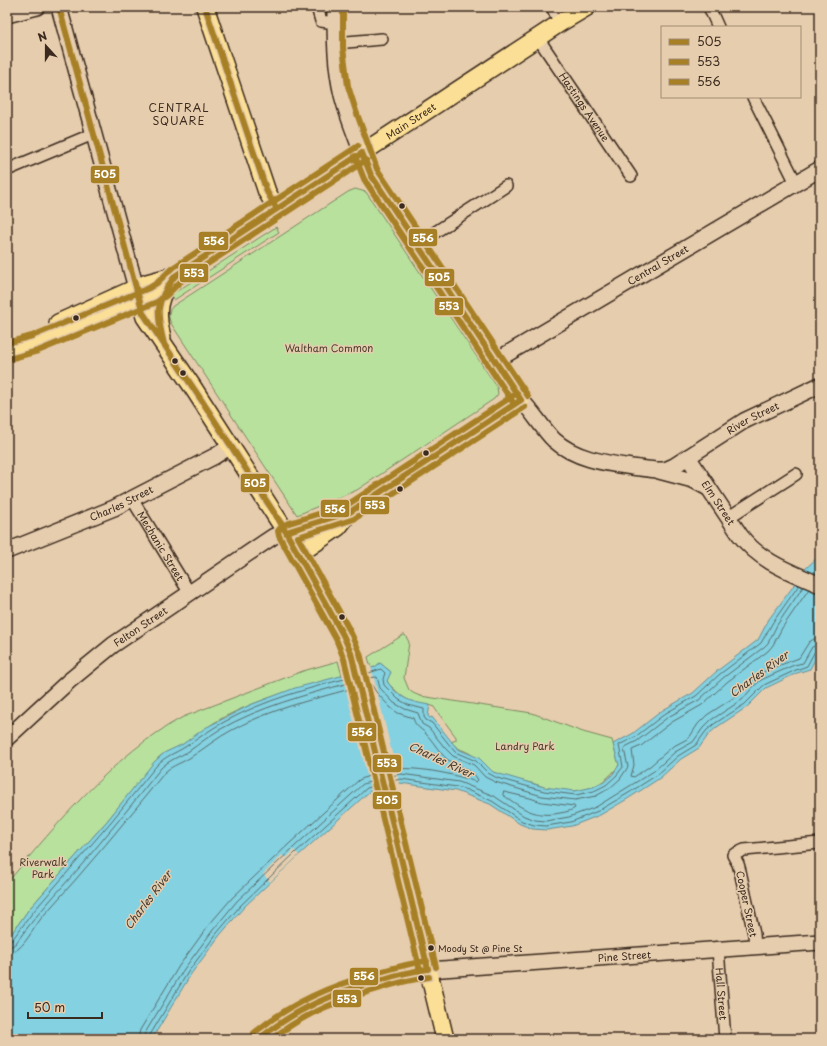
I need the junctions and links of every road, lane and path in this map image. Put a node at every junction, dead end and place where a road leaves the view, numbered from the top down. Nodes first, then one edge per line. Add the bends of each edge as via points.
1 (37, 7) edge
2 (59, 7) edge
3 (205, 7) edge
4 (317, 7) edge
5 (335, 7) edge
6 (552, 7) edge
7 (587, 7) edge
8 (709, 7) edge
9 (7, 16) edge
10 (335, 23) junction
11 (560, 23) junction
12 (718, 26) edge
13 (538, 38) junction
14 (382, 39) dead end
15 (335, 43) junction
16 (754, 98) edge
17 (93, 134) junction
18 (362, 153) junction
19 (820, 169) edge
20 (7, 170) edge
21 (631, 176) dead end
22 (796, 183) junction
23 (506, 186) dead end
24 (277, 209) junction
25 (417, 244) junction
26 (175, 276) junction
27 (137, 295) junction
28 (164, 345) junction
29 (7, 350) edge
30 (495, 361) junction
31 (820, 385) edge
32 (521, 400) junction
33 (231, 446) junction
34 (688, 457) junction
35 (654, 470) junction
36 (796, 474) dead end
37 (710, 489) junction
38 (132, 499) junction
39 (350, 512) junction
40 (729, 517) junction
41 (286, 532) junction
42 (7, 551) edge
43 (298, 554) junction
44 (820, 585) edge
45 (189, 592) junction
46 (7, 738) edge
47 (820, 843) edge
48 (820, 942) edge
49 (755, 947) junction
50 (718, 949) junction
51 (428, 969) junction
52 (259, 1039) edge
53 (445, 1039) edge
54 (725, 1039) edge

1 - 9 street
2 - 17 street
3 - 24 main road via 266,188
4 - 10 street via 321,21
5 - 10 street
6 - 11 street
7 - 11 main road, Main Street
8 - 12 street
10 - 15 street
11 - 13 main road, Main Street
13 - 18 main road, Main Street
13 - 21 street, Hastings Avenue
14 - 15 street
15 - 18 street via 342,96
16 - 22 street
17 - 20 street
17 - 27 street
18 - 24 main road, Main Street
18 - 25 main road via 371,175
19 - 22 street, Central Street
22 - 30 street, Central Street
23 - 25 street
24 - 26 main road, Main Street
25 - 30 main road
26 - 27 main road, Main Street via 152,281
26 - 28 main road via 163,292 158,308 158,321
27 - 28 main road via 145,317
27 - 29 main road, Main Street via 35,344
28 - 33 main road
30 - 32 main road
31 - 34 street, River Street via 744,421
32 - 35 street via 552,437 578,455 613,464
32 - 39 main road
33 - 38 street, Charles Street
33 - 41 main road
34 - 35 street via 668,469
34 - 37 street, Elm Street
35 - 37 street via 693,480
36 - 40 street
37 - 40 street, Elm Street
38 - 42 street, Charles Street
38 - 45 street, Mechanic Street
39 - 41 main road
39 - 43 main road via 338,527
40 - 44 street, Elm Street via 750,546 764,558
41 - 43 main road
41 - 45 street, Felton Street via 264,542
43 - 51 main road via 345,638 356,668
45 - 46 street, Felton Street via 108,649
47 - 49 street, Cooper Street via 744,850 733,855 740,871
48 - 49 street, Pine Street
49 - 50 street, Pine Street
50 - 51 street, Pine Street
50 - 54 street, Hall Street
51 - 52 street, Pine Street via 366,983 323,998 291,1015
51 - 53 main road

